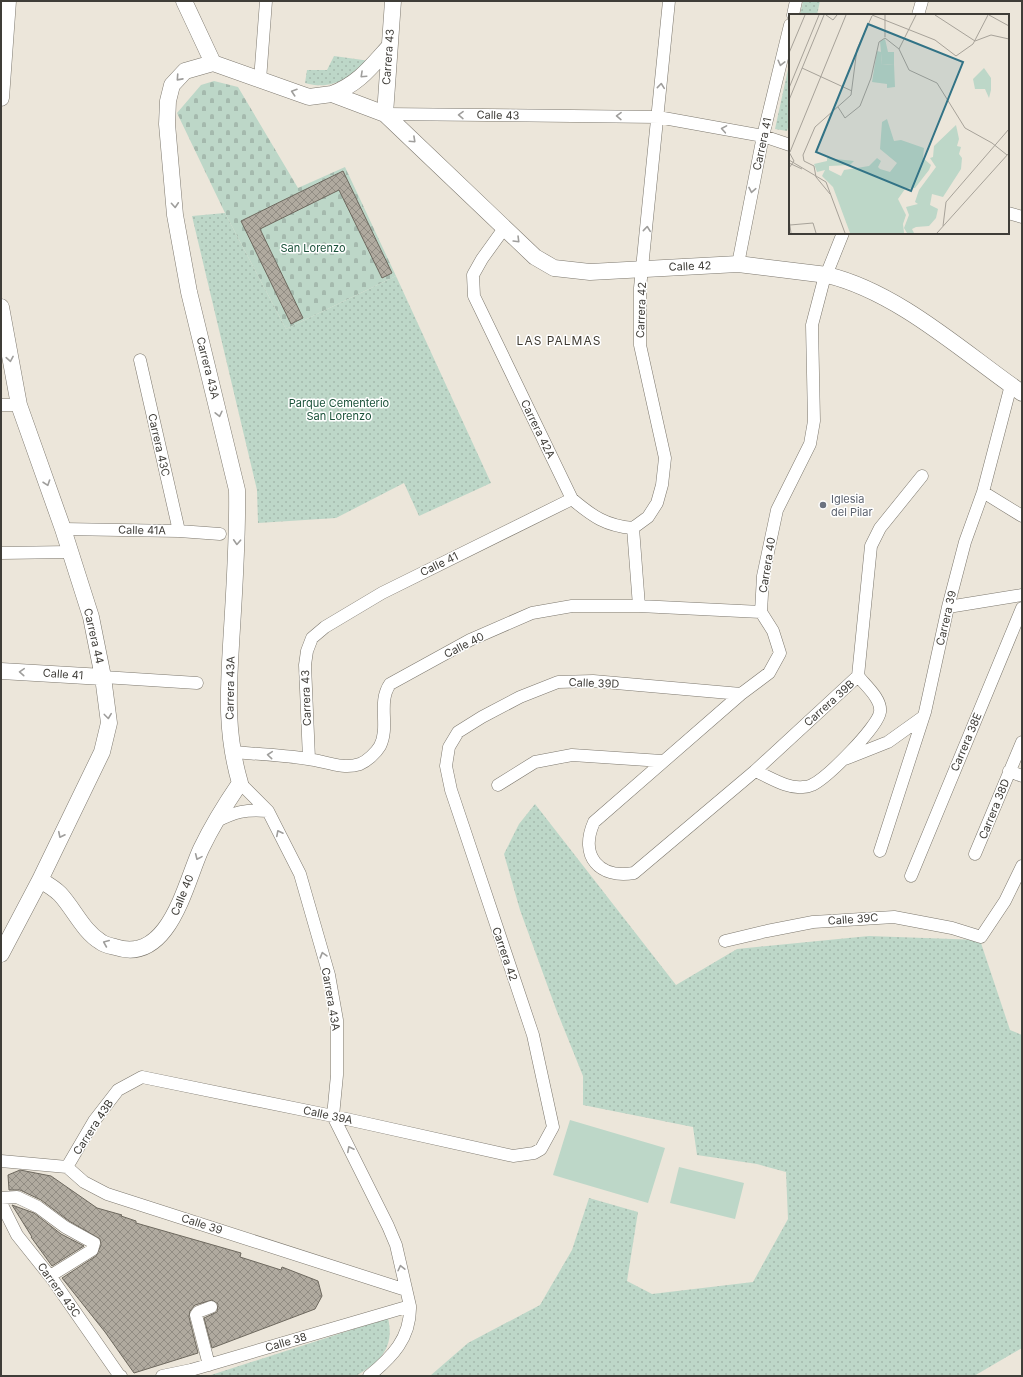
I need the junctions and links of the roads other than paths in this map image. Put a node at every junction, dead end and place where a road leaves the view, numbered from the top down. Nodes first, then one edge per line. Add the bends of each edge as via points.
1 (8, 1) edge
2 (184, 1) edge
3 (266, 1) edge
4 (393, 1) edge
5 (670, 1) edge
6 (796, 1) edge
7 (922, 1) edge
8 (792, 14) edge
9 (918, 14) edge
10 (789, 29) edge
11 (388, 48) junction
12 (213, 64) junction
13 (260, 80) junction
14 (332, 94) junction
15 (1, 98) edge
16 (385, 114) junction
17 (658, 117) junction
18 (763, 136) junction
19 (789, 144) edge
20 (1009, 213) edge
21 (1022, 217) edge
22 (505, 227) junction
23 (843, 234) edge
24 (738, 264) junction
25 (643, 268) junction
26 (827, 275) junction
27 (1, 307) edge
28 (140, 360) dead end
29 (1016, 389) edge
30 (1, 405) edge
31 (19, 405) junction
32 (922, 476) dead end
33 (982, 492) junction
34 (572, 499) junction
35 (1022, 516) edge
36 (633, 528) junction
37 (63, 529) junction
38 (179, 531) junction
39 (220, 534) dead end
40 (70, 552) junction
41 (1, 553) edge
42 (1022, 595) edge
43 (639, 606) junction
44 (948, 607) junction
45 (1022, 608) edge
46 (761, 612) junction
47 (312, 638) joint
48 (1, 671) edge
49 (858, 676) junction
50 (103, 677) junction
51 (198, 683) dead end
52 (741, 694) junction
53 (923, 717) junction
54 (458, 732) joint
55 (1022, 742) edge
56 (232, 752) junction
57 (309, 759) junction
58 (844, 760) junction
59 (662, 761) junction
60 (755, 770) junction
61 (1009, 771) junction
62 (1022, 776) edge
63 (240, 783) junction
64 (498, 785) dead end
65 (268, 812) junction
66 (215, 822) junction
67 (880, 851) dead end
68 (975, 854) dead end
69 (1022, 866) edge
70 (911, 876) dead end
71 (40, 880) junction
72 (725, 942) dead end
73 (1, 954) edge
74 (142, 1077) joint
75 (333, 1116) junction
76 (513, 1156) joint
77 (1, 1161) edge
78 (67, 1167) junction
79 (1, 1198) edge
80 (1, 1203) edge
81 (50, 1276) junction
82 (406, 1290) junction
83 (410, 1306) junction
84 (212, 1307) dead end
85 (209, 1365) junction
86 (120, 1376) edge
87 (162, 1376) edge
88 (369, 1376) edge

1 - 15 street
2 - 12 street
3 - 13 street
4 - 11 street, Carrera 43
17 -> 5 street, Carrera 42
6 - 8 street
7 - 9 street
10 -> 18 street, Carrera 41
11 -> 14 street via 363,77 346,89
11 - 16 street, Carrera 43
12 - 13 street, Calle 43
12 -> 56 street, Carrera 43A via 186,71 172,86 167,124 175,215 184,266 237,490 238,522 229,685 229,732
14 -> 13 street, Calle 43 via 309,97
14 - 16 street, Calle 43
17 -> 16 street, Calle 43
16 -> 22 street, Calle 42
18 -> 17 street, Calle 43
25 -> 17 street, Carrera 42
18 - 19 street, Calle 43
18 -> 24 street, Carrera 41
20 - 21 street
22 -> 25 street, Calle 42 via 535,257 554,268 590,272
22 - 34 street, Carrera 42A via 473,276 474,296
23 - 26 street, Carrera 40
24 - 25 street, Calle 42
24 - 26 street, Calle 42
25 - 36 street, Carrera 42 via 640,288 640,345 665,458 657,503 648,517
26 - 29 street, Calle 42 via 863,287 902,308
26 - 46 street, Carrera 40 via 812,325 814,421 810,444 777,510 763,576
27 -> 31 street, Carrera 44
28 - 38 street, Carrera 43C
29 - 33 street, Carrera 39
30 - 31 street
31 -> 37 street, Carrera 44
32 - 49 street, Carrera 39B via 880,528 871,546
33 - 35 street
33 - 44 street, Carrera 39 via 965,542
34 - 36 street, Carrera 42A via 598,519 618,527
34 - 47 street, Calle 41 via 382,593 325,627
36 - 43 street
37 - 38 street, Calle 41A
37 - 40 street, Carrera 44
38 - 39 street, Calle 41A
40 - 41 street
40 - 50 street, Carrera 44 via 91,617
42 - 44 street
43 - 46 street, Calle 40
43 - 57 street, Calle 40 via 572,606 532,614 470,640 390,684 384,692 384,726 380,746 372,756 360,764 346,766
44 - 53 street, Carrera 39
45 - 70 street, Carrera 38E
46 - 52 street via 773,631 780,653 769,673
47 - 57 street, Carrera 43 via 305,665
50 -> 48 street, Calle 41
49 - 58 street via 878,701 880,712
49 - 60 street, Carrera 39B
50 - 51 street, Calle 41
50 -> 71 street, Carrera 44 via 109,723 107,737
52 - 54 street, Calle 39D via 593,681 558,682 520,697
52 - 59 street
53 - 58 street via 888,742
53 - 67 street, Carrera 39
54 - 76 street, Carrera 42 via 449,747 446,766 451,790 533,1035 553,1127 541,1149 534,1153
55 - 61 street, Carrera 38D
57 -> 56 street, Calle 40
56 - 63 street, Carrera 43A
58 - 60 street via 812,786 790,786
59 - 60 street, Carrera 39B via 594,822 588,835 589,850 595,863 606,872 620,875 634,873
59 - 64 street via 572,754 536,762
61 - 62 street
61 - 68 street, Carrera 38D
63 - 65 street, Carrera 43A
63 - 66 street, Calle 40
65 - 66 street via 250,809 236,812
75 -> 65 street, Carrera 43A via 337,1020 329,975 300,874
66 -> 71 street, Calle 40 via 195,862 172,920 159,937 143,948 124,950 101,942 85,928 59,892
69 - 72 street, Calle 39C via 981,937 952,928 894,917 813,922
71 - 73 street, Carrera 44
74 - 75 street, Calle 39A
74 - 78 street, Carrera 43B via 118,1090 94,1121
75 - 76 street, Calle 39A
82 -> 75 street via 396,1245
77 - 78 street
78 - 82 street, Calle 39 via 84,1182 107,1194
79 - 81 street via 18,1197 38,1207 65,1228 94,1243 92,1250
80 - 81 street, Carrera 43C via 18,1235
81 - 86 street, Carrera 43C
82 - 83 street
83 - 85 street, Calle 38
83 - 88 street via 405,1337 386,1362
84 - 85 street via 196,1315
85 - 87 street, Calle 38

